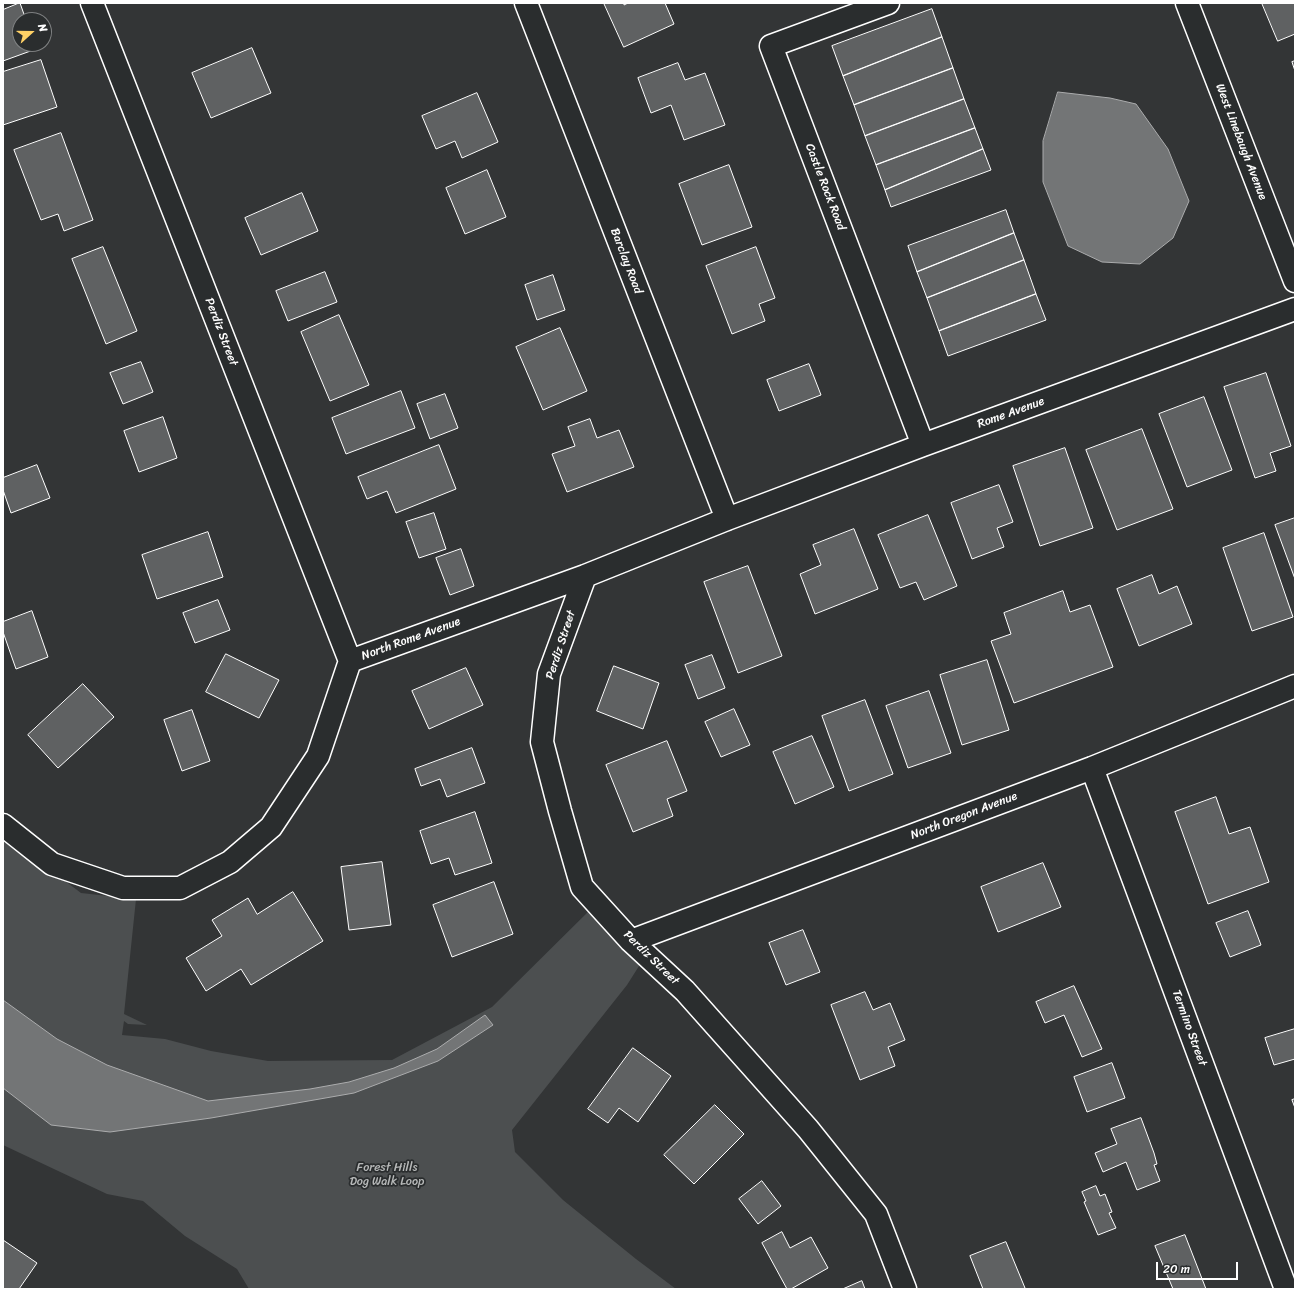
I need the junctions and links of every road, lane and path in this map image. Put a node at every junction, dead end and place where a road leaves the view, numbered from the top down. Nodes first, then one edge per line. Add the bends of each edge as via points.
1 (92, 3) edge
2 (526, 3) edge
3 (888, 3) edge
4 (1187, 3) edge
5 (1295, 281) edge
6 (1295, 310) edge
7 (923, 445) junction
8 (727, 519) junction
9 (585, 576) junction
10 (350, 661) junction
11 (1295, 686) edge
12 (1092, 768) junction
13 (3, 825) edge
14 (632, 941) junction
15 (905, 1289) edge
16 (1286, 1289) edge

1 - 10 street, Perdiz Street
2 - 8 street, Barclay Road
3 - 7 street, Castle Rock Road via 771,46
4 - 5 street, West Linebaugh Avenue
6 - 7 street, Rome Avenue
7 - 8 street, Rome Avenue
8 - 9 street, North Rome Avenue
9 - 10 street, North Rome Avenue
9 - 14 street, Perdiz Street via 549,674 542,742 582,887
10 - 13 street, North Rome Avenue via 318,756 270,827 230,862 180,888 123,888 52,864
11 - 12 street, North Oregon Avenue
12 - 14 street, North Oregon Avenue
12 - 16 street, Termino Street
14 - 15 street, Perdiz Street via 686,991 808,1129 876,1214

